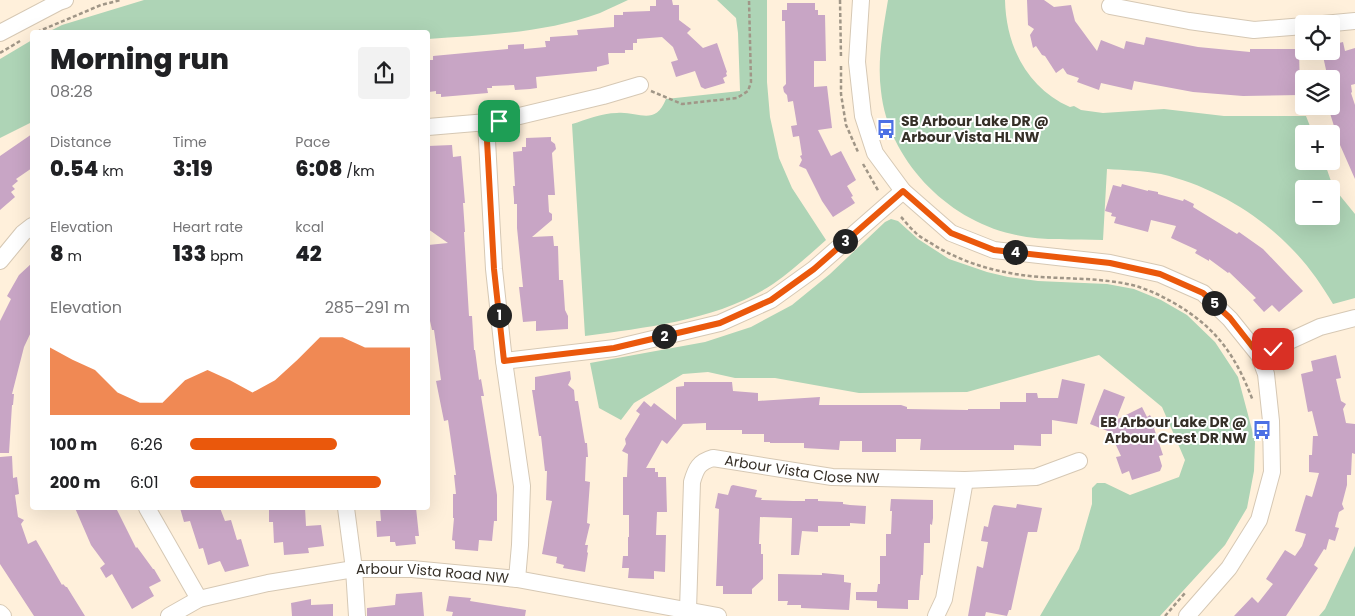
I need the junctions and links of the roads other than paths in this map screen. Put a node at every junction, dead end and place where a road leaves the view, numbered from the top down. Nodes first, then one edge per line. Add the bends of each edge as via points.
1 (66, 0) edge
2 (861, 0) edge
3 (1110, 6) dead end
4 (1355, 21) edge
5 (1340, 22) edge
6 (1295, 27) edge
7 (0, 34) edge
8 (640, 85) road end
9 (486, 122) junction
10 (430, 127) edge
11 (903, 191) junction
12 (30, 228) edge
13 (0, 261) edge
14 (1355, 318) edge
15 (1259, 355) junction
16 (504, 361) junction
17 (1079, 461) dead end
18 (965, 480) junction
19 (148, 510) edge
20 (346, 510) edge
21 (354, 569) junction
22 (517, 579) junction
23 (199, 599) junction
24 (688, 610) junction
25 (0, 613) edge
26 (3, 616) edge
27 (169, 616) edge
28 (357, 616) edge
29 (718, 616) edge
30 (936, 616) edge
31 (1187, 616) edge

1 - 7 street
2 - 11 street via 857,62 863,116 875,153
3 - 6 street via 1254,30
4 - 5 street
8 - 9 street via 594,99
9 - 10 street
9 - 16 street, Arbour Vista Road NW via 494,269
11 - 15 street via 951,233 994,250 1110,263 1160,274 1203,293 1230,318
11 - 16 street via 814,269 771,300 720,323 614,348
12 - 13 street
14 - 15 street via 1320,327
15 - 31 street via 1266,374 1272,472 1259,520 1229,568
16 - 22 street, Arbour Vista Road NW via 522,486
17 - 18 street, Arbour Vista Close NW via 1036,477
18 - 24 street, Arbour Vista Close NW via 832,477 713,458 704,461 696,468 692,482
18 - 30 street via 944,599
19 - 23 street
20 - 21 street
21 - 22 street, Arbour Vista Road NW via 412,569
21 - 23 street, Arbour Vista Road NW via 268,583
21 - 28 street
22 - 24 street
23 - 27 street, Arbour Vista Road NW
24 - 29 street
25 - 26 street

